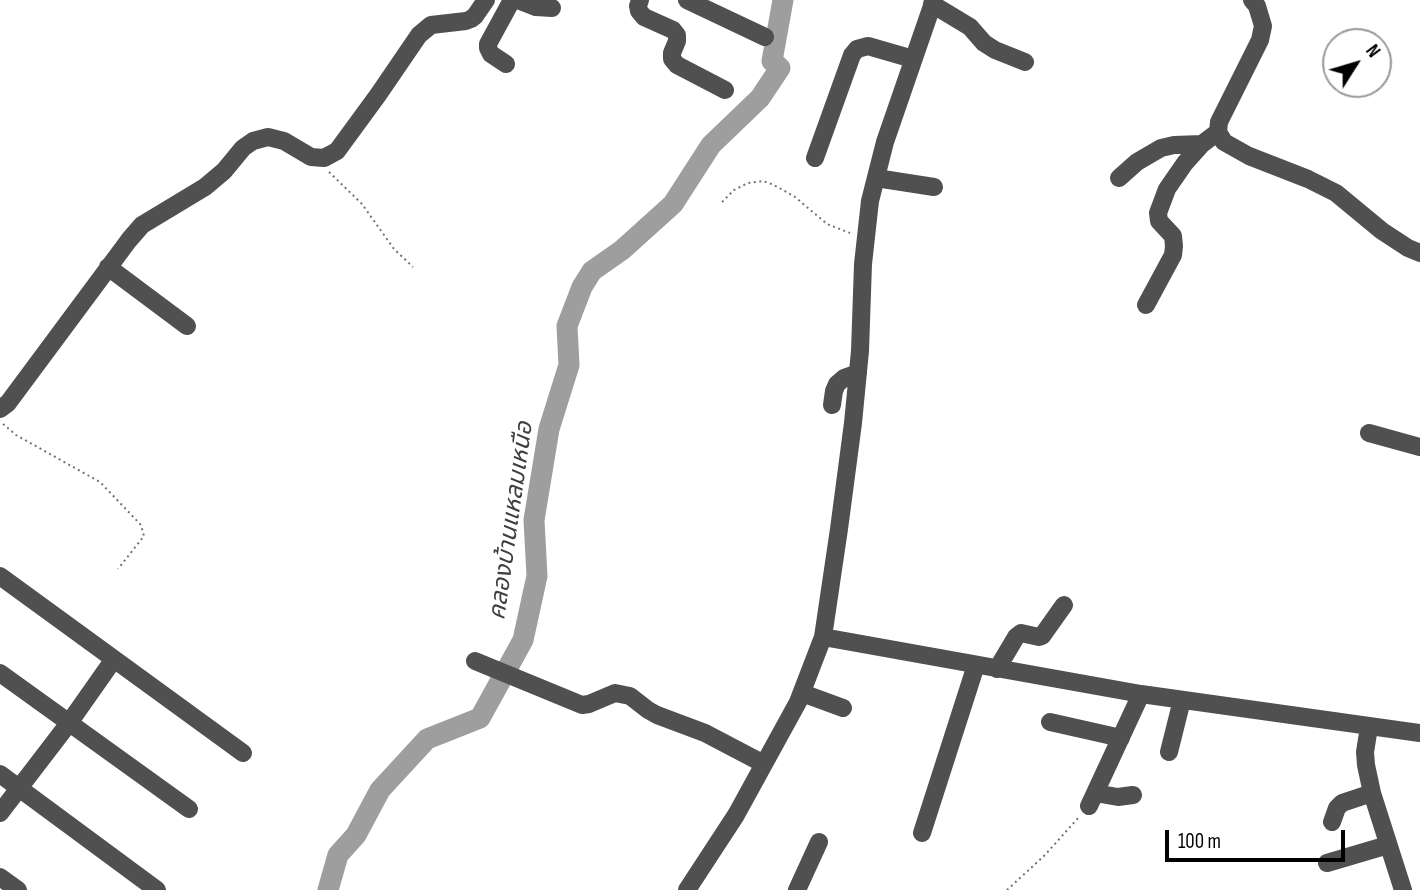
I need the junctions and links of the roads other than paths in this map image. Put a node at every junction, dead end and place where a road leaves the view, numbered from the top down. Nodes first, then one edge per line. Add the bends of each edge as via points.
1 (486, 0) edge
2 (513, 0) edge
3 (519, 0) edge
4 (640, 0) edge
5 (687, 0) edge
6 (1252, 0) edge
7 (933, 2) edge
8 (552, 8) dead end
9 (765, 37) dead end
10 (913, 59) junction
11 (1026, 62) dead end
12 (506, 64) dead end
13 (725, 90) dead end
14 (1218, 132) junction
15 (1202, 144) junction
16 (815, 158) dead end
17 (876, 178) junction
18 (1119, 178) dead end
19 (934, 187) dead end
20 (1420, 253) edge
21 (108, 267) junction
22 (1146, 305) dead end
23 (187, 326) dead end
24 (858, 373) junction
25 (832, 405) dead end
26 (0, 409) edge
27 (1369, 433) dead end
28 (1420, 447) edge
29 (0, 576) edge
30 (1064, 605) dead end
31 (823, 637) junction
32 (114, 659) junction
33 (475, 661) dead end
34 (976, 665) junction
35 (997, 669) junction
36 (0, 673) edge
37 (802, 693) junction
38 (1141, 694) junction
39 (1182, 700) junction
40 (844, 708) dead end
41 (1050, 722) dead end
42 (69, 723) junction
43 (1369, 727) junction
44 (1420, 733) edge
45 (1121, 738) junction
46 (1169, 752) dead end
47 (243, 753) dead end
48 (764, 764) junction
49 (0, 774) edge
50 (19, 788) junction
51 (1372, 793) junction
52 (1133, 795) dead end
53 (189, 809) dead end
54 (0, 813) edge
55 (1332, 822) dead end
56 (922, 833) dead end
57 (820, 842) dead end
58 (1388, 845) junction
59 (1326, 863) dead end
60 (0, 877) edge
61 (18, 890) edge
62 (157, 890) edge
63 (687, 890) edge
64 (797, 890) edge
65 (1403, 890) edge

1 - 21 street via 471,19 432,25 419,35 337,151 324,158 311,157 284,141 268,137 253,141 205,187 142,225
2 - 12 street via 488,44 491,54
3 - 8 street
4 - 13 street via 644,17 677,35 672,60
5 - 9 street
6 - 14 street via 1263,26 1260,40
7 - 10 street
7 - 11 street via 970,27 984,43
10 - 16 street via 877,47 857,49
10 - 17 street
14 - 15 street
14 - 20 street via 1236,150 1336,193 1382,231
15 - 18 street via 1161,148
15 - 22 street via 1176,174 1158,213 1159,221 1173,236 1173,255
17 - 19 street
17 - 24 street via 865,238
21 - 23 street
21 - 26 street
24 - 25 street via 837,384
24 - 31 street
27 - 28 street
29 - 32 street
30 - 35 street via 1042,636 1021,633 1016,637
31 - 34 street
31 - 37 street
32 - 42 street
32 - 47 street
33 - 48 street via 582,705 615,693 630,696 657,715 705,733
34 - 35 street
34 - 56 street
35 - 38 street
36 - 42 street
37 - 40 street
37 - 48 street
38 - 39 street
38 - 45 street
39 - 43 street
39 - 46 street
41 - 45 street
42 - 50 street
42 - 53 street
43 - 44 street
43 - 51 street via 1365,752
45 - 52 street via 1092,799
48 - 63 street
49 - 50 street
50 - 54 street
50 - 62 street
51 - 55 street via 1342,803
51 - 58 street
57 - 64 street
58 - 59 street
58 - 65 street
60 - 61 street

